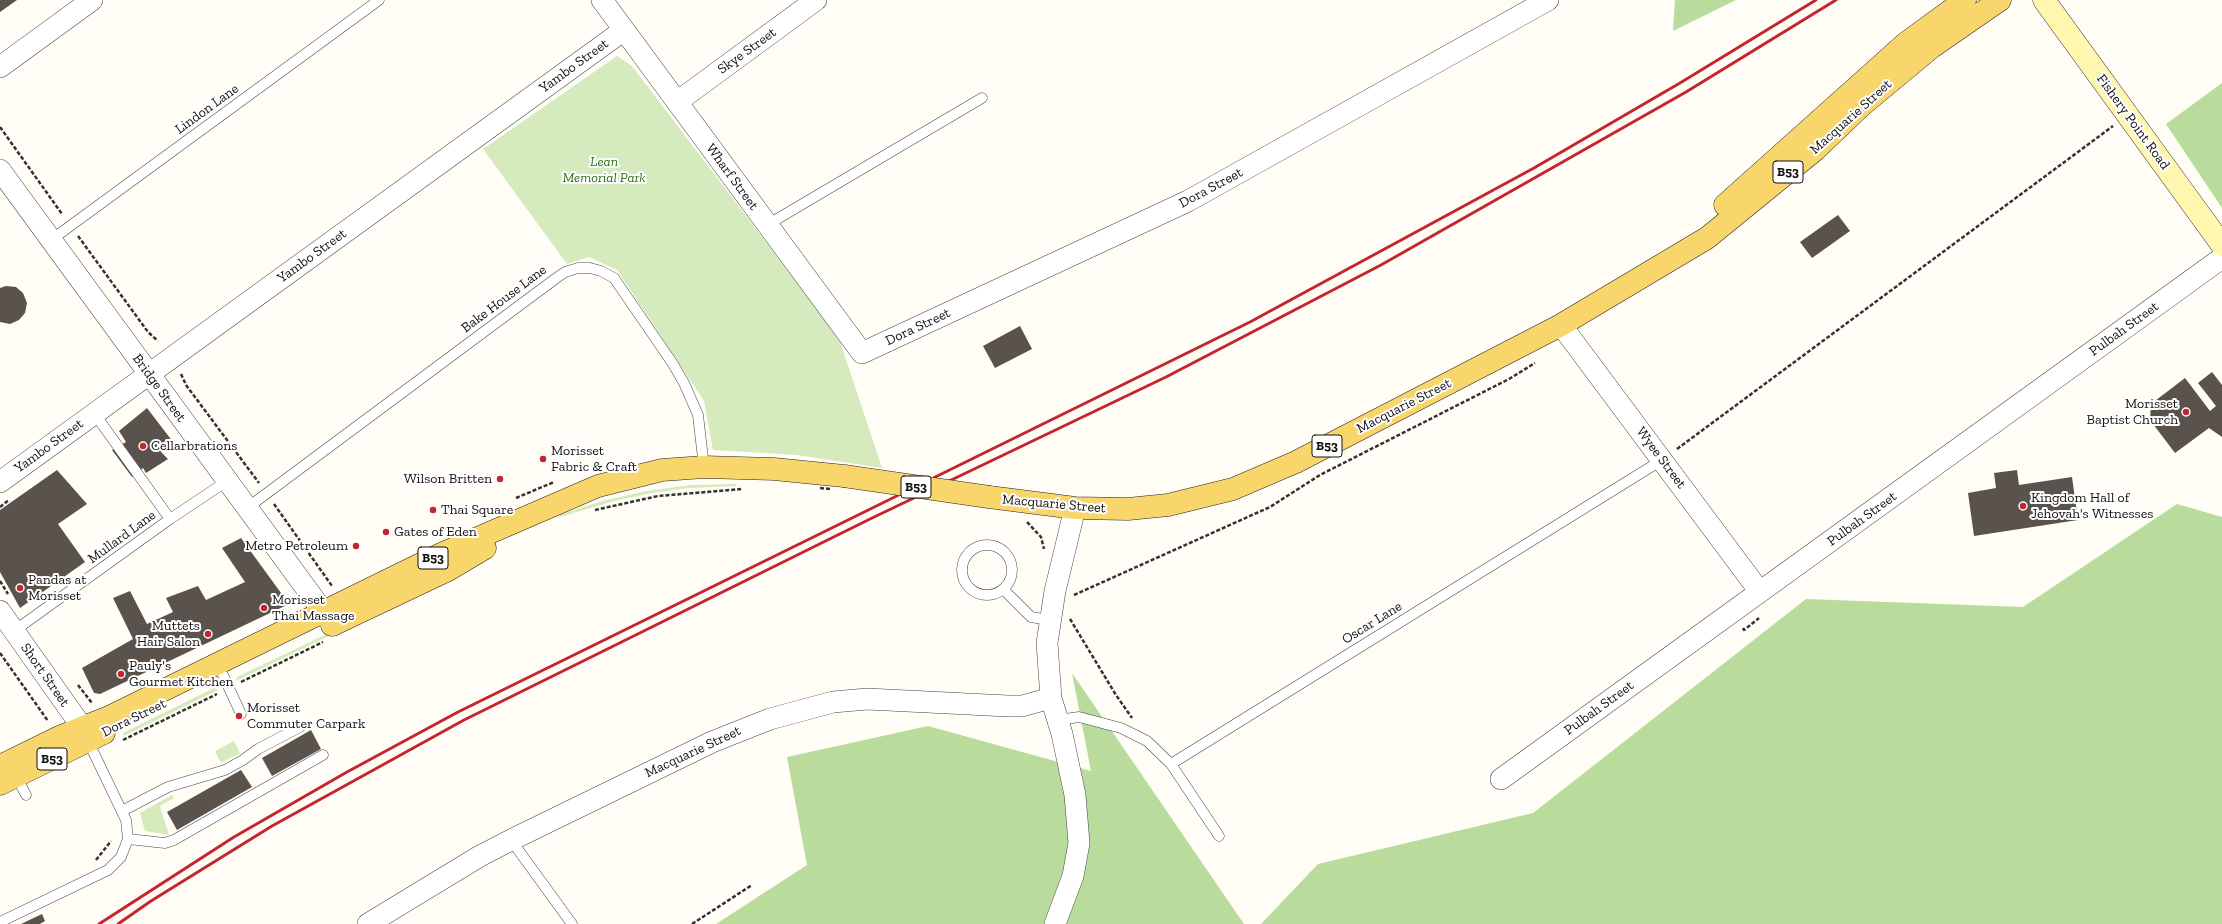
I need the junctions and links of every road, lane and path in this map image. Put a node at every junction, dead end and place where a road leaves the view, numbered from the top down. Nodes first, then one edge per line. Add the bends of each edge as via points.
1 (92, 0) edge
2 (379, 0) edge
3 (602, 0) edge
4 (816, 0) edge
5 (1548, 0) edge
6 (1966, 0) edge
7 (2000, 0) edge
8 (2044, 0) edge
9 (624, 30) junction
10 (0, 67) edge
11 (982, 98) dead end
12 (677, 102) junction
13 (2128, 116) junction
14 (0, 170) edge
15 (767, 225) junction
16 (51, 240) junction
17 (2222, 245) edge
18 (2222, 258) edge
19 (1561, 324) junction
20 (862, 353) joint
21 (1538, 360) dead end
22 (180, 372) dead end
23 (149, 374) junction
24 (94, 414) junction
25 (1662, 460) junction
26 (704, 467) junction
27 (227, 481) junction
28 (0, 482) edge
29 (815, 487) dead end
30 (820, 488) dead end
31 (747, 489) dead end
32 (266, 493) junction
33 (620, 504) dead end
34 (247, 508) junction
35 (1075, 508) junction
36 (170, 519) junction
37 (335, 589) dead end
38 (1003, 589) junction
39 (1760, 592) junction
40 (1074, 595) dead end
41 (0, 611) edge
42 (328, 619) junction
43 (1049, 620) junction
44 (14, 631) junction
45 (0, 653) edge
46 (223, 675) junction
47 (1051, 698) junction
48 (241, 714) dead end
49 (1058, 720) junction
50 (49, 724) dead end
51 (300, 727) dead end
52 (85, 734) junction
53 (323, 755) dead end
54 (1171, 764) junction
55 (5, 776) edge
56 (1501, 779) dead end
57 (26, 795) dead end
58 (122, 811) junction
59 (115, 835) dead end
60 (1219, 836) dead end
61 (128, 839) junction
62 (511, 840) junction
63 (93, 862) dead end
64 (752, 885) dead end
65 (0, 922) edge
66 (368, 924) edge
67 (572, 924) edge
68 (692, 924) edge
69 (1055, 924) edge

1 - 10 street
2 - 16 lane, Lindon Lane
3 - 9 street, Wharf Street
4 - 12 street, Skye Street
5 - 20 street, Dora Street via 1188,202
6 - 19 main road, Macquarie Street / B53 via 1906,43 1714,215
7 - 19 main road, Macquarie Street / B53 via 1932,47 1861,106 1815,150 1707,238
8 - 13 main road, Fishery Point Road
9 - 12 street, Wharf Street
9 - 23 street, Yambo Street
11 - 15 lane
12 - 15 street, Wharf Street
13 - 17 main road, Fishery Point Road
13 - 25 path
14 - 16 street, Bridge Street
15 - 20 street, Wharf Street
16 - 23 street, Bridge Street
18 - 39 street, Pulbah Street
19 - 25 street, Wyee Street
19 - 35 main road, Macquarie Street / B53 via 1296,462 1246,484 1168,505 1128,509
21 - 40 path via 1509,379 1320,475 1270,507
22 - 32 path via 186,385
23 - 24 street, Yambo Street
23 - 27 street, Bridge Street
24 - 28 street, Yambo Street
24 - 36 lane
25 - 39 street, Wyee Street
25 - 54 lane, Oscar Lane
26 - 32 lane, Bake House Lane via 698,415 684,382 614,278 601,271 578,268 565,272 555,279
26 - 35 main road, Macquarie Street / B53, bridge via 774,469 844,476
26 - 42 main road, Dora Street / B53 via 662,470 591,489 444,553
27 - 34 street, Bridge Street
27 - 36 lane, Mullard Lane
29 - 30 path
31 - 33 path via 658,496
32 - 34 lane, Bake House Lane
32 - 37 path
34 - 42 street, Bridge Street
35 - 43 street
36 - 44 lane, Mullard Lane
38 - 38 lane via 988,595 979,593 969,586 963,574 963,566 971,551 987,545 1002,549 1011,562 1011,577
38 - 43 lane via 1031,617
39 - 56 street, Pulbah Street
41 - 44 street, Short Street
42 - 46 main road, Dora Street / B53 via 302,637
42 - 52 main road, Dora Street / B53 via 109,717
43 - 47 street via 1047,655
44 - 52 street, Short Street
45 - 50 path
46 - 48 lane
46 - 52 main road, Dora Street / B53
47 - 49 street
47 - 62 street, Macquarie Street via 1022,706 867,699 833,702 802,710 745,728 712,742
49 - 54 lane via 1079,717 1121,728 1147,741
49 - 69 street via 1075,795 1079,843 1073,876
51 - 58 lane via 224,770 168,787
52 - 55 main road, Dora Street / B53
52 - 58 lane
53 - 61 lane via 174,840 165,843
54 - 60 lane
55 - 57 lane
58 - 61 lane via 126,820
59 - 63 path via 104,852
61 - 65 lane via 121,857 108,870
62 - 66 street, Macquarie Street
62 - 67 lane
64 - 68 path

